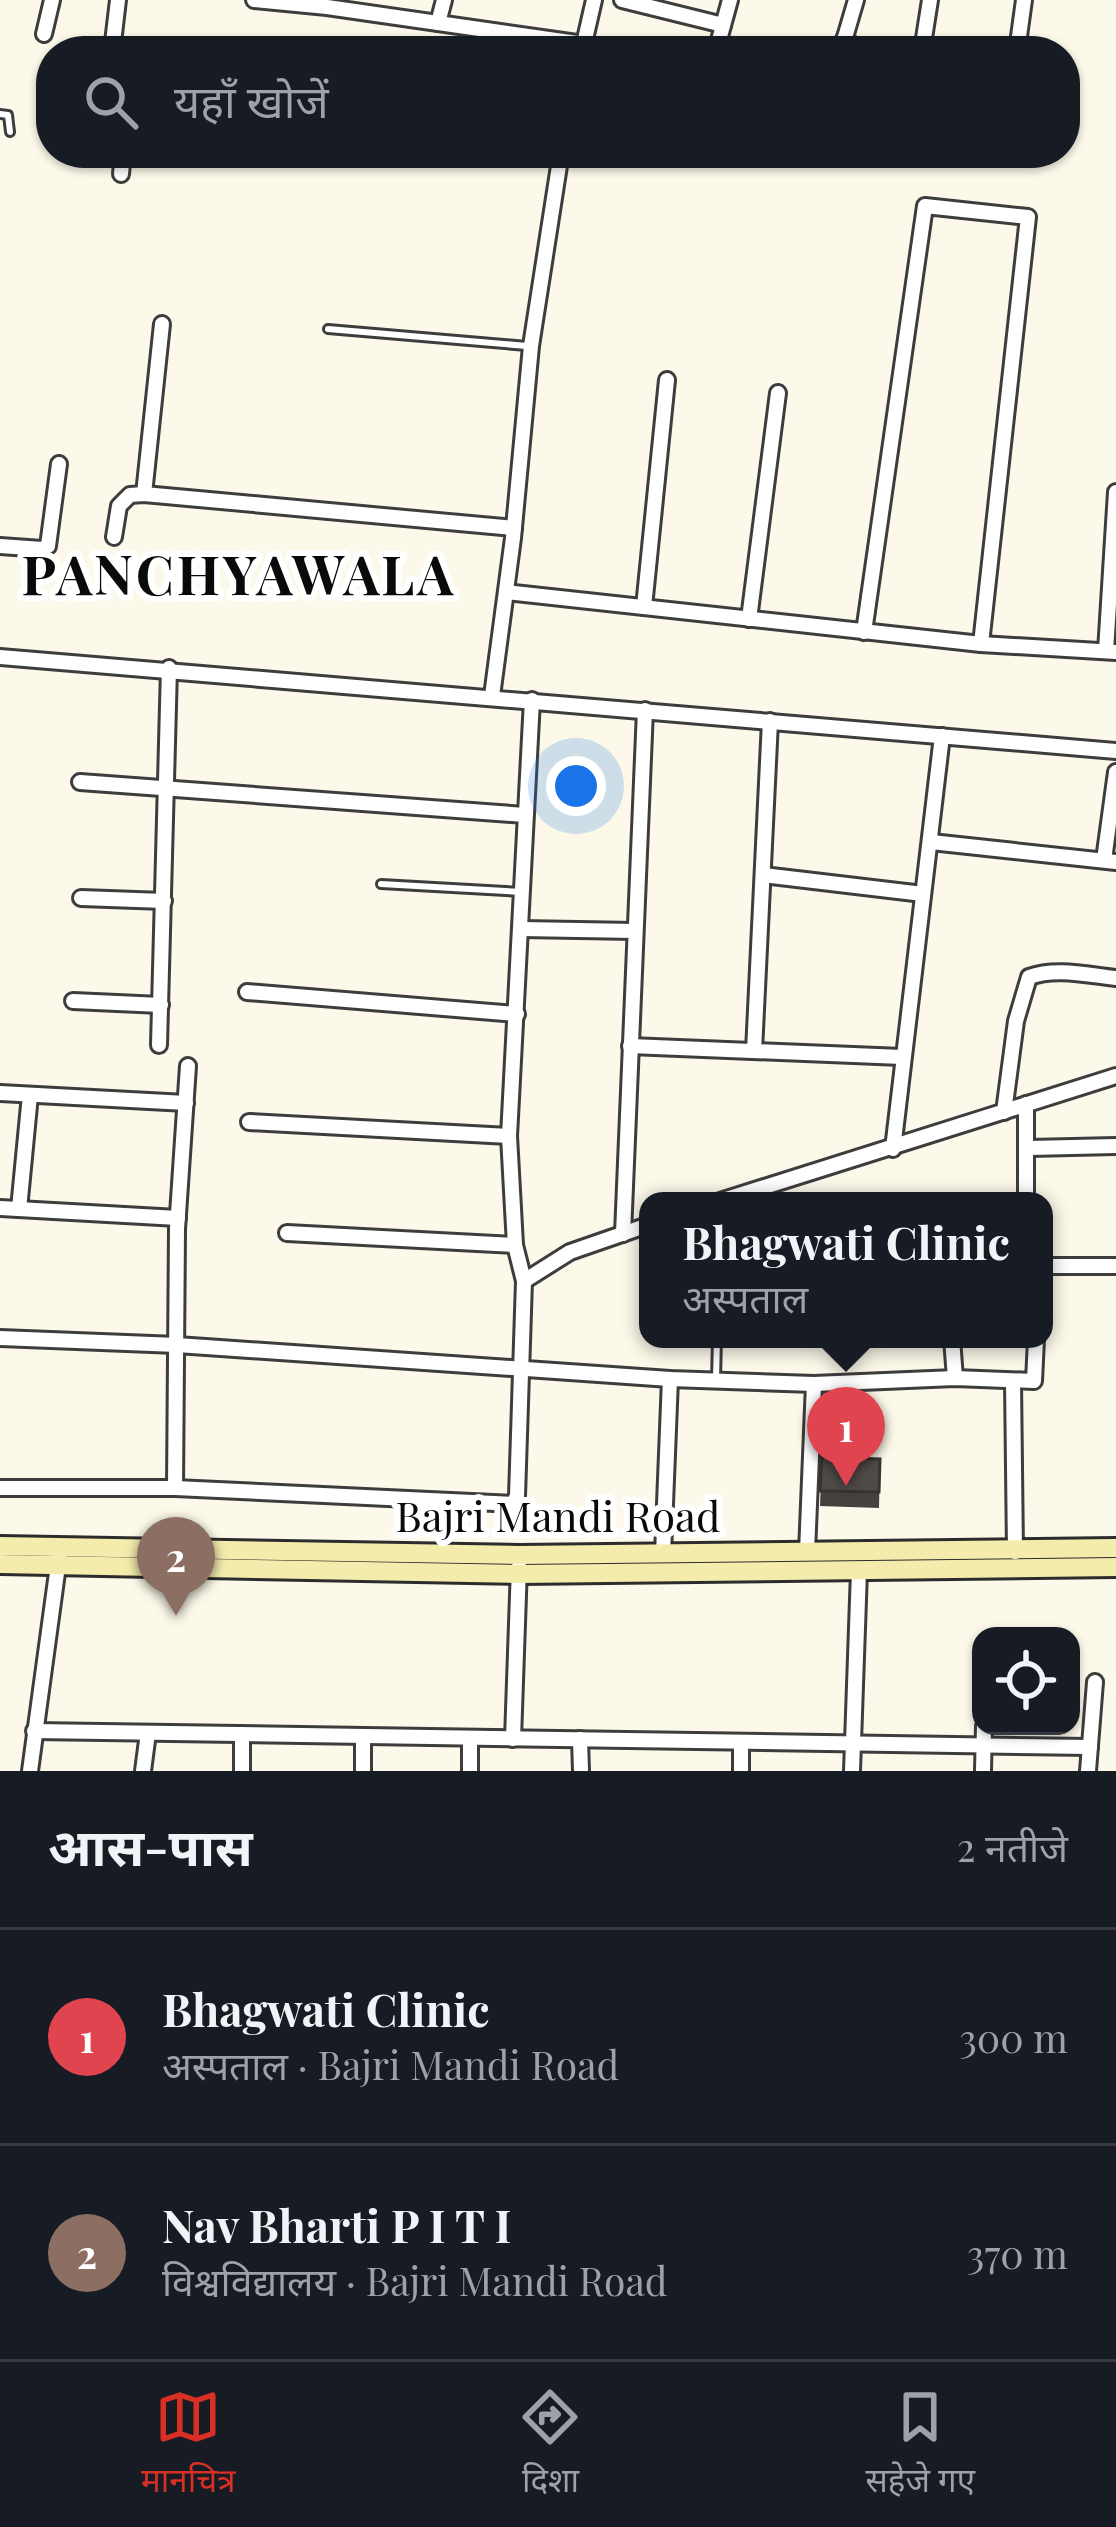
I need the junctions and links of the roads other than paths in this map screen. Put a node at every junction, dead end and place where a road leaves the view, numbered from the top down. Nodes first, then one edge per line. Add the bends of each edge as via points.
1 (52, 0) edge
2 (118, 0) edge
3 (254, 0) edge
4 (444, 0) edge
5 (594, 0) edge
6 (622, 0) edge
7 (730, 0) edge
8 (856, 0) edge
9 (930, 0) edge
10 (1024, 0) edge
11 (328, 3) edge
12 (438, 23) junction
13 (723, 25) junction
14 (44, 34) dead end
15 (114, 36) edge
16 (517, 36) edge
17 (586, 36) edge
18 (720, 36) edge
19 (846, 36) edge
20 (924, 36) edge
21 (1018, 36) edge
22 (0, 114) edge
23 (10, 133) dead end
24 (122, 168) edge
25 (559, 168) edge
26 (121, 174) dead end
27 (162, 324) dead end
28 (328, 329) dead end
29 (531, 346) junction
30 (667, 380) dead end
31 (778, 393) dead end
32 (58, 464) dead end
33 (1116, 492) edge
34 (144, 494) junction
35 (514, 528) junction
36 (1114, 533) edge
37 (114, 537) dead end
38 (0, 546) edge
39 (506, 592) junction
40 (644, 608) junction
41 (748, 619) junction
42 (864, 632) junction
43 (982, 644) junction
44 (1111, 651) edge
45 (0, 657) edge
46 (169, 668) junction
47 (492, 696) junction
48 (532, 700) junction
49 (645, 710) junction
50 (770, 721) junction
51 (942, 736) junction
52 (1116, 752) edge
53 (1116, 772) edge
54 (80, 782) dead end
55 (167, 786) junction
56 (526, 815) junction
57 (931, 842) junction
58 (1110, 861) edge
59 (763, 875) junction
60 (382, 884) dead end
61 (523, 892) junction
62 (923, 894) junction
63 (81, 898) dead end
64 (164, 901) junction
65 (521, 929) junction
66 (635, 931) junction
67 (1116, 978) edge
68 (247, 992) dead end
69 (73, 1001) dead end
70 (161, 1005) junction
71 (517, 1013) junction
72 (159, 1046) dead end
73 (630, 1046) junction
74 (754, 1051) junction
75 (902, 1057) junction
76 (188, 1066) dead end
77 (1116, 1076) edge
78 (0, 1094) edge
79 (30, 1095) junction
80 (186, 1103) junction
81 (1026, 1104) junction
82 (1004, 1112) junction
83 (249, 1122) dead end
84 (509, 1136) junction
85 (1116, 1146) edge
86 (1029, 1148) junction
87 (893, 1149) junction
88 (750, 1192) edge
89 (1027, 1192) edge
90 (0, 1208) edge
91 (19, 1209) junction
92 (178, 1218) junction
93 (639, 1228) edge
94 (286, 1233) dead end
95 (622, 1234) junction
96 (515, 1245) junction
97 (1053, 1266) edge
98 (1116, 1266) edge
99 (524, 1280) junction
100 (0, 1338) edge
101 (177, 1345) junction
102 (717, 1348) edge
103 (953, 1348) edge
104 (1036, 1348) edge
105 (521, 1366) junction
106 (955, 1378) junction
107 (670, 1379) junction
108 (716, 1379) junction
109 (1013, 1381) junction
110 (814, 1384) junction
111 (176, 1488) junction
112 (0, 1489) edge
113 (0, 1546) edge
114 (1116, 1549) edge
115 (807, 1552) junction
116 (1015, 1552) junction
117 (663, 1554) junction
118 (59, 1557) junction
119 (0, 1564) edge
120 (519, 1564) junction
121 (1116, 1567) edge
122 (859, 1571) junction
123 (1095, 1682) dead end
124 (34, 1731) junction
125 (148, 1733) junction
126 (242, 1734) junction
127 (984, 1735) edge
128 (363, 1736) junction
129 (470, 1738) junction
130 (513, 1739) junction
131 (580, 1739) junction
132 (741, 1742) junction
133 (852, 1743) junction
134 (983, 1744) junction
135 (1090, 1747) junction
136 (30, 1771) edge
137 (143, 1771) edge
138 (242, 1771) edge
139 (363, 1771) edge
140 (470, 1771) edge
141 (580, 1771) edge
142 (741, 1771) edge
143 (852, 1771) edge
144 (983, 1771) edge
145 (1088, 1771) edge

1 - 14 street
2 - 15 street
3 - 11 street
4 - 12 street
5 - 17 street
6 - 13 street
7 - 13 street
8 - 19 street
9 - 20 street
10 - 21 street
11 - 12 street
12 - 16 street
13 - 18 street
22 - 23 lane via 8,115
24 - 26 street
25 - 29 street
27 - 34 street
28 - 29 lane
29 - 35 street
30 - 40 street
31 - 41 street
32 - 38 street via 48,546
33 - 36 street
34 - 35 street
34 - 37 street via 119,506
35 - 39 street
36 - 44 street
39 - 40 street
39 - 47 street
40 - 41 street
41 - 42 street
42 - 43 street
42 - 43 street via 925,206 1028,217
43 - 44 street
45 - 46 street
46 - 47 street
46 - 55 street
47 - 48 street
48 - 49 street
48 - 56 street
49 - 50 street
49 - 66 street
50 - 51 street
50 - 59 street
51 - 52 street
51 - 57 street
53 - 58 street
54 - 55 street
55 - 56 street
55 - 64 street
56 - 61 street
57 - 58 street
57 - 62 street
59 - 62 street
59 - 74 street
60 - 61 lane
61 - 65 street
62 - 75 street
63 - 64 street
64 - 70 street
65 - 66 street
65 - 71 street
66 - 73 street
67 - 82 street via 1029,977
68 - 71 street
69 - 70 street
70 - 72 street
71 - 84 street
73 - 74 street
73 - 95 street
74 - 75 street
75 - 87 street
76 - 80 street
77 - 81 street
78 - 79 street
79 - 80 street
79 - 91 street
80 - 92 street
81 - 82 street
81 - 86 street
82 - 87 street
83 - 84 street
84 - 96 street
85 - 86 street
86 - 89 street
87 - 88 street
90 - 91 street
91 - 92 street
92 - 101 street
93 - 95 street
94 - 96 street
95 - 99 street
96 - 99 street
97 - 98 street
99 - 105 street
100 - 101 street
101 - 105 street
101 - 111 street
102 - 108 lane
103 - 106 street
104 - 109 street via 1034,1381
105 - 107 street
105 - 111 street via 513,1504
106 - 109 street
106 - 110 street
107 - 108 street
107 - 117 street
108 - 110 street
109 - 116 street
110 - 115 street
111 - 112 street
113 - 118 street, Bajri Mandi Road
114 - 116 street, Bajri Mandi Road
115 - 116 street, Bajri Mandi Road
115 - 117 street, Bajri Mandi Road
117 - 120 street, Bajri Mandi Road
118 - 119 street
118 - 120 street, Bajri Mandi Road
118 - 124 street
120 - 122 street
120 - 130 street
121 - 122 street
122 - 133 street
123 - 135 street
124 - 125 street
124 - 136 street
125 - 126 street
125 - 137 street
126 - 128 street
126 - 138 street
127 - 134 street
128 - 129 street
128 - 139 street
129 - 130 street
129 - 140 street
130 - 131 street
131 - 132 street
131 - 141 street
132 - 133 street
132 - 142 street
133 - 134 street
133 - 143 street
134 - 135 street
134 - 144 street
135 - 145 street

